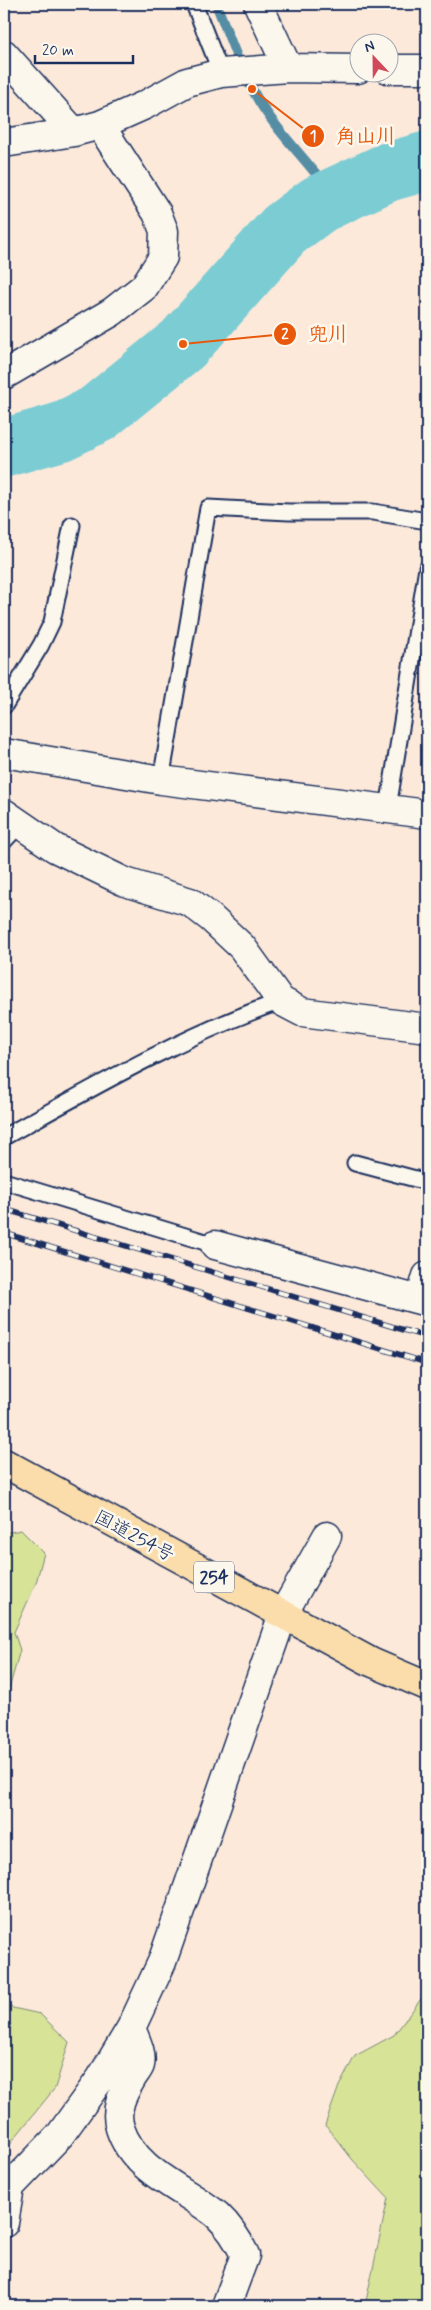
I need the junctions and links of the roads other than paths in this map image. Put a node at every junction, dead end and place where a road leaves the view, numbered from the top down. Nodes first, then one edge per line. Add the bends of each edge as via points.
1 (194, 4) edge
2 (258, 4) edge
3 (4, 54) edge
4 (288, 68) junction
5 (348, 68) edge
6 (398, 69) edge
7 (427, 69) edge
8 (222, 73) junction
9 (87, 129) junction
10 (4, 143) edge
11 (4, 375) edge
12 (427, 521) edge
13 (72, 525) dead end
14 (427, 568) edge
15 (4, 706) edge
16 (4, 753) edge
17 (161, 780) junction
18 (388, 808) junction
19 (427, 814) edge
20 (9, 826) edge
21 (281, 1001) junction
22 (427, 1028) edge
23 (4, 1137) edge
24 (355, 1163) dead end
25 (4, 1181) edge
26 (427, 1182) edge
27 (215, 1245) joint
28 (425, 1293) edge
29 (4, 1463) edge
30 (327, 1536) dead end
31 (283, 1614) junction
32 (427, 1686) edge
33 (131, 2028) junction
34 (7, 2190) edge
35 (4, 2222) edge
36 (226, 2306) edge

1 - 8 lane
2 - 4 street
3 - 9 street
4 - 5 street
4 - 8 street
6 - 7 street
8 - 9 street via 187,82 145,105
9 - 10 street
9 - 11 street via 157,213 164,231 163,257 144,287 112,312
12 - 17 lane via 373,512 208,508
13 - 15 lane via 52,622
14 - 18 lane
16 - 17 street
17 - 18 street
18 - 19 street
20 - 21 street via 125,882 190,902 242,947
21 - 22 street via 302,1012
21 - 23 lane via 194,1036
24 - 26 lane
25 - 27 lane
27 - 28 street
29 - 31 highway, 国道254号 / 254
30 - 31 street
31 - 32 highway, 国道254号 / 254 via 371,1662
31 - 33 street via 162,1962
33 - 34 street via 101,2078 60,2135
33 - 36 street via 138,2045 140,2065 124,2090 118,2109 120,2127 134,2154 163,2179 217,2216 235,2235 245,2255
34 - 35 street

